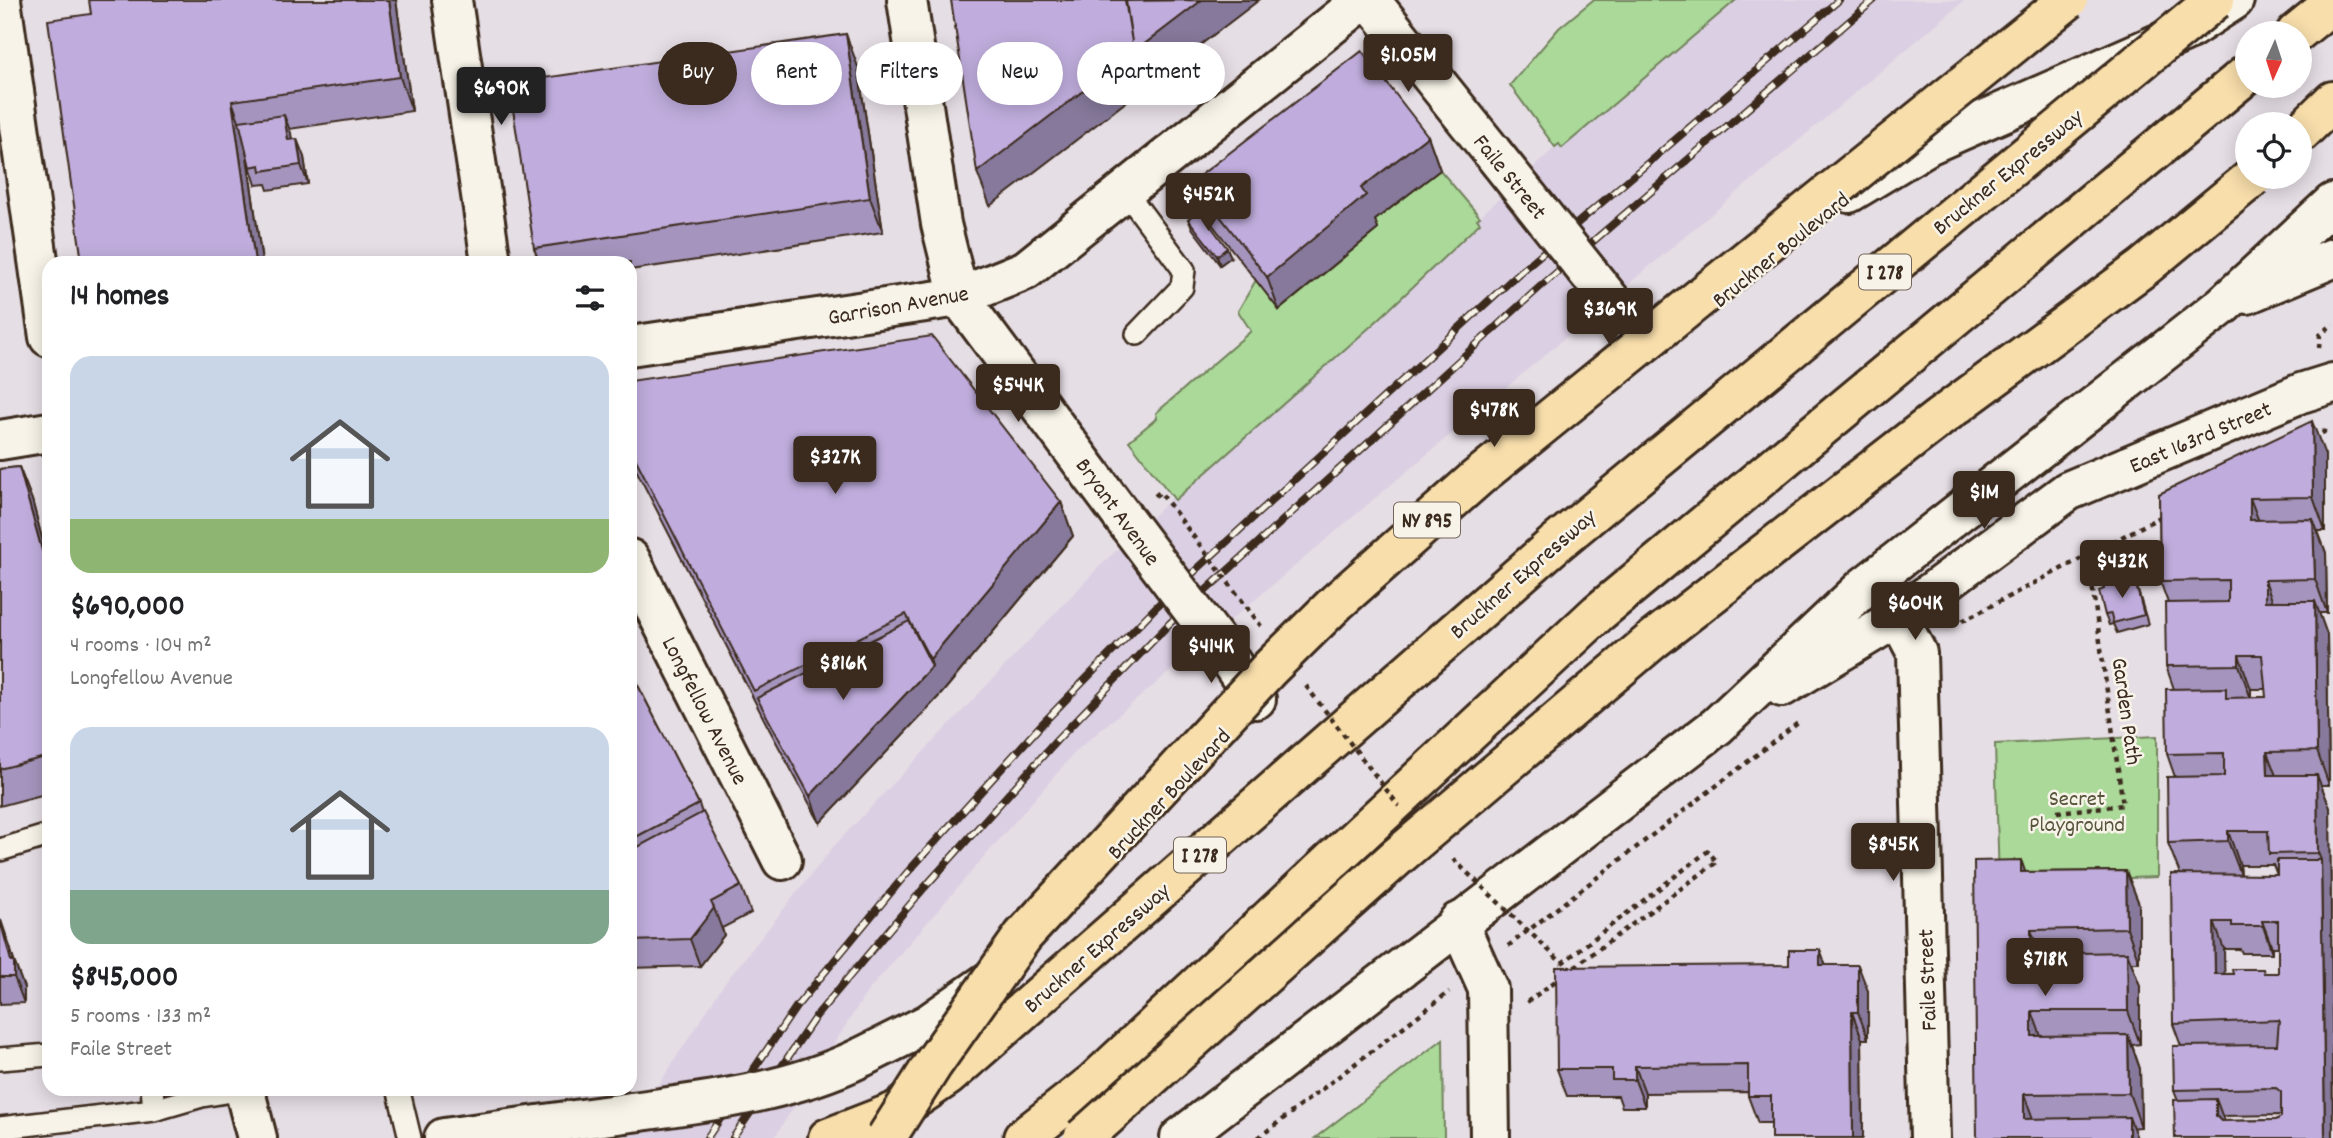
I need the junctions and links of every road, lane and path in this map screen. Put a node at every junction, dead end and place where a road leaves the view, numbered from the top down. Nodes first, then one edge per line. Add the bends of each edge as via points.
1 (1, 0) edge
2 (452, 0) edge
3 (907, 0) edge
4 (1363, 0) edge
5 (1370, 0) edge
6 (2068, 0) edge
7 (2215, 0) edge
8 (2234, 0) edge
9 (2333, 2) edge
10 (2310, 21) edge
11 (2235, 84) edge
12 (2333, 101) edge
13 (2312, 121) edge
14 (2238, 189) edge
15 (1125, 191) junction
16 (2333, 203) edge
17 (490, 256) edge
18 (2333, 258) edge
19 (42, 288) edge
20 (959, 297) junction
21 (2223, 305) junction
22 (2333, 324) edge
23 (1137, 334) dead end
24 (637, 345) edge
25 (1652, 354) junction
26 (2326, 368) edge
27 (2325, 432) dead end
28 (42, 433) edge
29 (0, 440) edge
30 (2300, 445) edge
31 (1137, 507) junction
32 (2168, 513) edge
33 (2088, 556) junction
34 (637, 573) edge
35 (1898, 617) junction
36 (1956, 624) dead end
37 (1269, 637) dead end
38 (1302, 681) dead end
39 (1256, 699) junction
40 (1802, 720) dead end
41 (1717, 726) junction
42 (1403, 810) dead end
43 (2057, 812) dead end
44 (42, 837) edge
45 (0, 850) edge
46 (1447, 854) dead end
47 (782, 860) dead end
48 (1458, 922) junction
49 (1519, 939) dead end
50 (1442, 997) dead end
51 (1527, 1002) dead end
52 (0, 1059) edge
53 (38, 1060) edge
54 (153, 1096) edge
55 (202, 1096) edge
56 (246, 1096) edge
57 (400, 1096) edge
58 (155, 1110) junction
59 (0, 1128) edge
60 (257, 1138) edge
61 (410, 1138) edge
62 (444, 1138) edge
63 (828, 1138) edge
64 (886, 1138) edge
65 (1023, 1138) edge
66 (1083, 1138) edge
67 (1180, 1138) edge
68 (1258, 1138) edge
69 (1490, 1138) edge
70 (1930, 1138) edge

1 - 19 main road
2 - 17 main road
3 - 20 main road, Bryant Avenue via 941,224
4 - 15 main road, Garrison Avenue
5 - 25 main road, Faile Street, bridge
6 - 64 highway, NY 895, bridge via 1477,478 1337,602 1269,669 1023,936
7 - 63 highway, Bruckner Expressway / I 278, bridge via 1555,544 948,1076 895,1112
8 - 25 main road, Bruckner Boulevard via 2183,33 1930,144 1855,189 1801,228
9 - 10 highway
11 - 65 highway via 1598,613 1093,1083
12 - 13 highway
14 - 66 highway, bridge via 2144,267 1928,426 1654,639 1398,856
15 - 20 main road, Garrison Avenue via 1027,270
15 - 23 lane via 1184,270 1182,287
16 - 21 main road
18 - 21 main road
20 - 24 main road, Garrison Avenue
20 - 31 main road, Bryant Avenue
21 - 41 main road via 1866,586
22 - 26 path via 2320,335
25 - 39 main road, Bruckner Boulevard via 1360,601
26 - 35 main road, East 163rd Street via 2301,393 2068,491
27 - 30 path
28 - 29 main road
31 - 37 path, bridge via 1160,492
31 - 39 main road, Bryant Avenue, bridge via 1214,638
32 - 33 path
33 - 36 path
33 - 43 path, Garden Path via 2123,804
34 - 47 main road, Longfellow Avenue
35 - 41 main road
35 - 70 main road, Faile Street via 1917,653
38 - 42 path, bridge
39 - 62 main road, Bruckner Boulevard, bridge via 996,976 928,1024 814,1077 783,1086 706,1102
40 - 49 path
41 - 48 main road
44 - 45 lane
46 - 51 path, bridge via 1562,963 1708,851 1717,862
48 - 67 main road
48 - 69 main road via 1488,989
50 - 68 path
52 - 53 lane
54 - 58 lane
55 - 58 lane
56 - 60 main road
57 - 61 lane
58 - 59 lane

